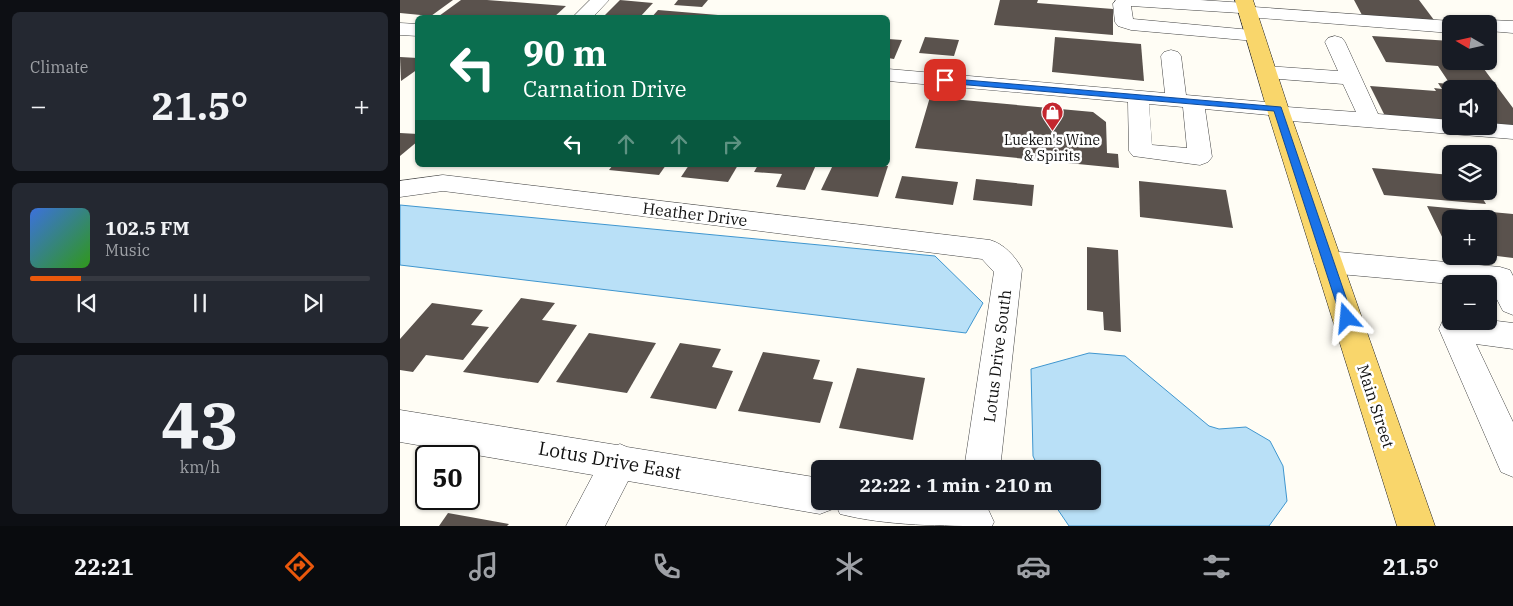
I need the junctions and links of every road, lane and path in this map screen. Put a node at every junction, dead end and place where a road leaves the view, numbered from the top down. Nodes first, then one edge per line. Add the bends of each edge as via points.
1 (600, 0) edge
2 (1325, 0) edge
3 (1246, 7) edge
4 (583, 15) edge
5 (1334, 19) junction
6 (1442, 26) edge
7 (1498, 26) edge
8 (1513, 27) edge
9 (400, 29) edge
10 (415, 30) edge
11 (1255, 35) junction
12 (1335, 42) dead end
13 (1171, 56) dead end
14 (1266, 72) junction
15 (890, 75) edge
16 (1351, 78) junction
17 (1138, 97) junction
18 (1184, 101) junction
19 (1279, 111) junction
20 (1370, 120) junction
21 (1513, 132) edge
22 (400, 189) edge
23 (990, 250) joint
24 (1328, 262) junction
25 (1513, 303) edge
26 (1513, 336) edge
27 (400, 426) edge
28 (983, 460) edge
29 (1513, 460) edge
30 (620, 461) junction
31 (811, 494) edge
32 (922, 510) edge
33 (976, 517) edge
34 (1423, 525) edge
35 (585, 526) edge

1 - 4 street
2 - 5 street
3 - 5 street
3 - 11 main road, Main Street
3 - 11 street via 1128,1 1122,4 1124,22 1132,24
5 - 6 street
7 - 8 street
9 - 10 street
11 - 14 main road, Main Street
12 - 16 street
13 - 18 street
14 - 16 street
14 - 19 main road, Main Street
15 - 17 street
16 - 20 street
17 - 18 street
17 - 18 street via 1141,151 1200,157
18 - 19 street
19 - 20 street
19 - 24 main road, Main Street
20 - 21 street
22 - 23 street, Heather Drive via 443,183
23 - 28 street, Lotus Drive South via 1008,269
24 - 25 street via 1500,278
24 - 34 main road, Main Street
26 - 29 street via 1454,329
27 - 30 street, Lotus Drive East
30 - 31 street, Lotus Drive East
30 - 35 street
32 - 33 street

